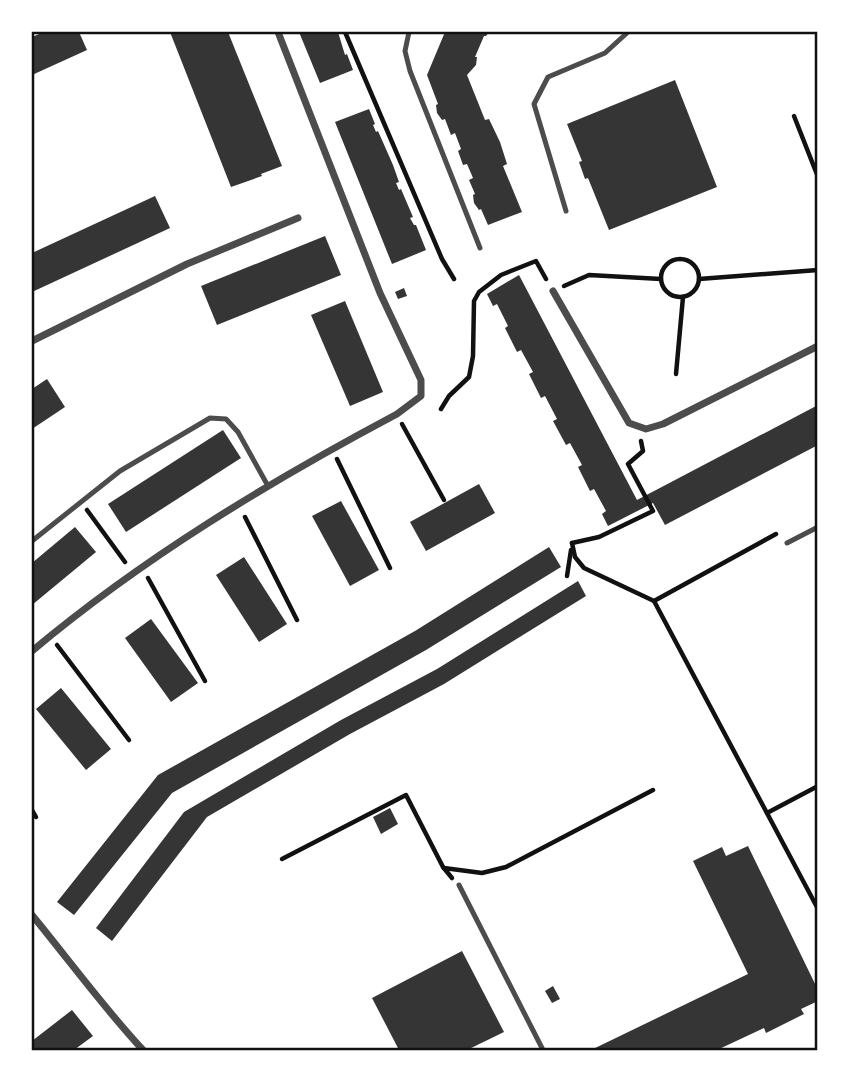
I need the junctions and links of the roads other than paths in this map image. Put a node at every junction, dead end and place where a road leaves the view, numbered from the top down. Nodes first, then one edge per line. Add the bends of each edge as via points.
1 (278, 32) edge
2 (409, 32) edge
3 (628, 32) edge
4 (566, 211) dead end
5 (298, 218) dead end
6 (480, 248) dead end
7 (553, 291) road end
8 (32, 341) edge
9 (817, 346) edge
10 (268, 486) junction
11 (817, 527) edge
12 (32, 541) edge
13 (787, 543) road end
14 (32, 651) edge
15 (459, 885) road end
16 (32, 915) edge
17 (143, 1051) edge
18 (543, 1051) edge

1 - 10 street via 380,293 421,380 421,396
2 - 6 lane via 405,51 410,71
3 - 4 lane via 605,53 548,77 534,104
5 - 8 street via 187,264
7 - 9 street via 629,423 646,429
10 - 12 lane via 239,432 226,419 210,418 120,471
10 - 14 street via 142,568
11 - 13 lane
15 - 18 lane
16 - 17 street

